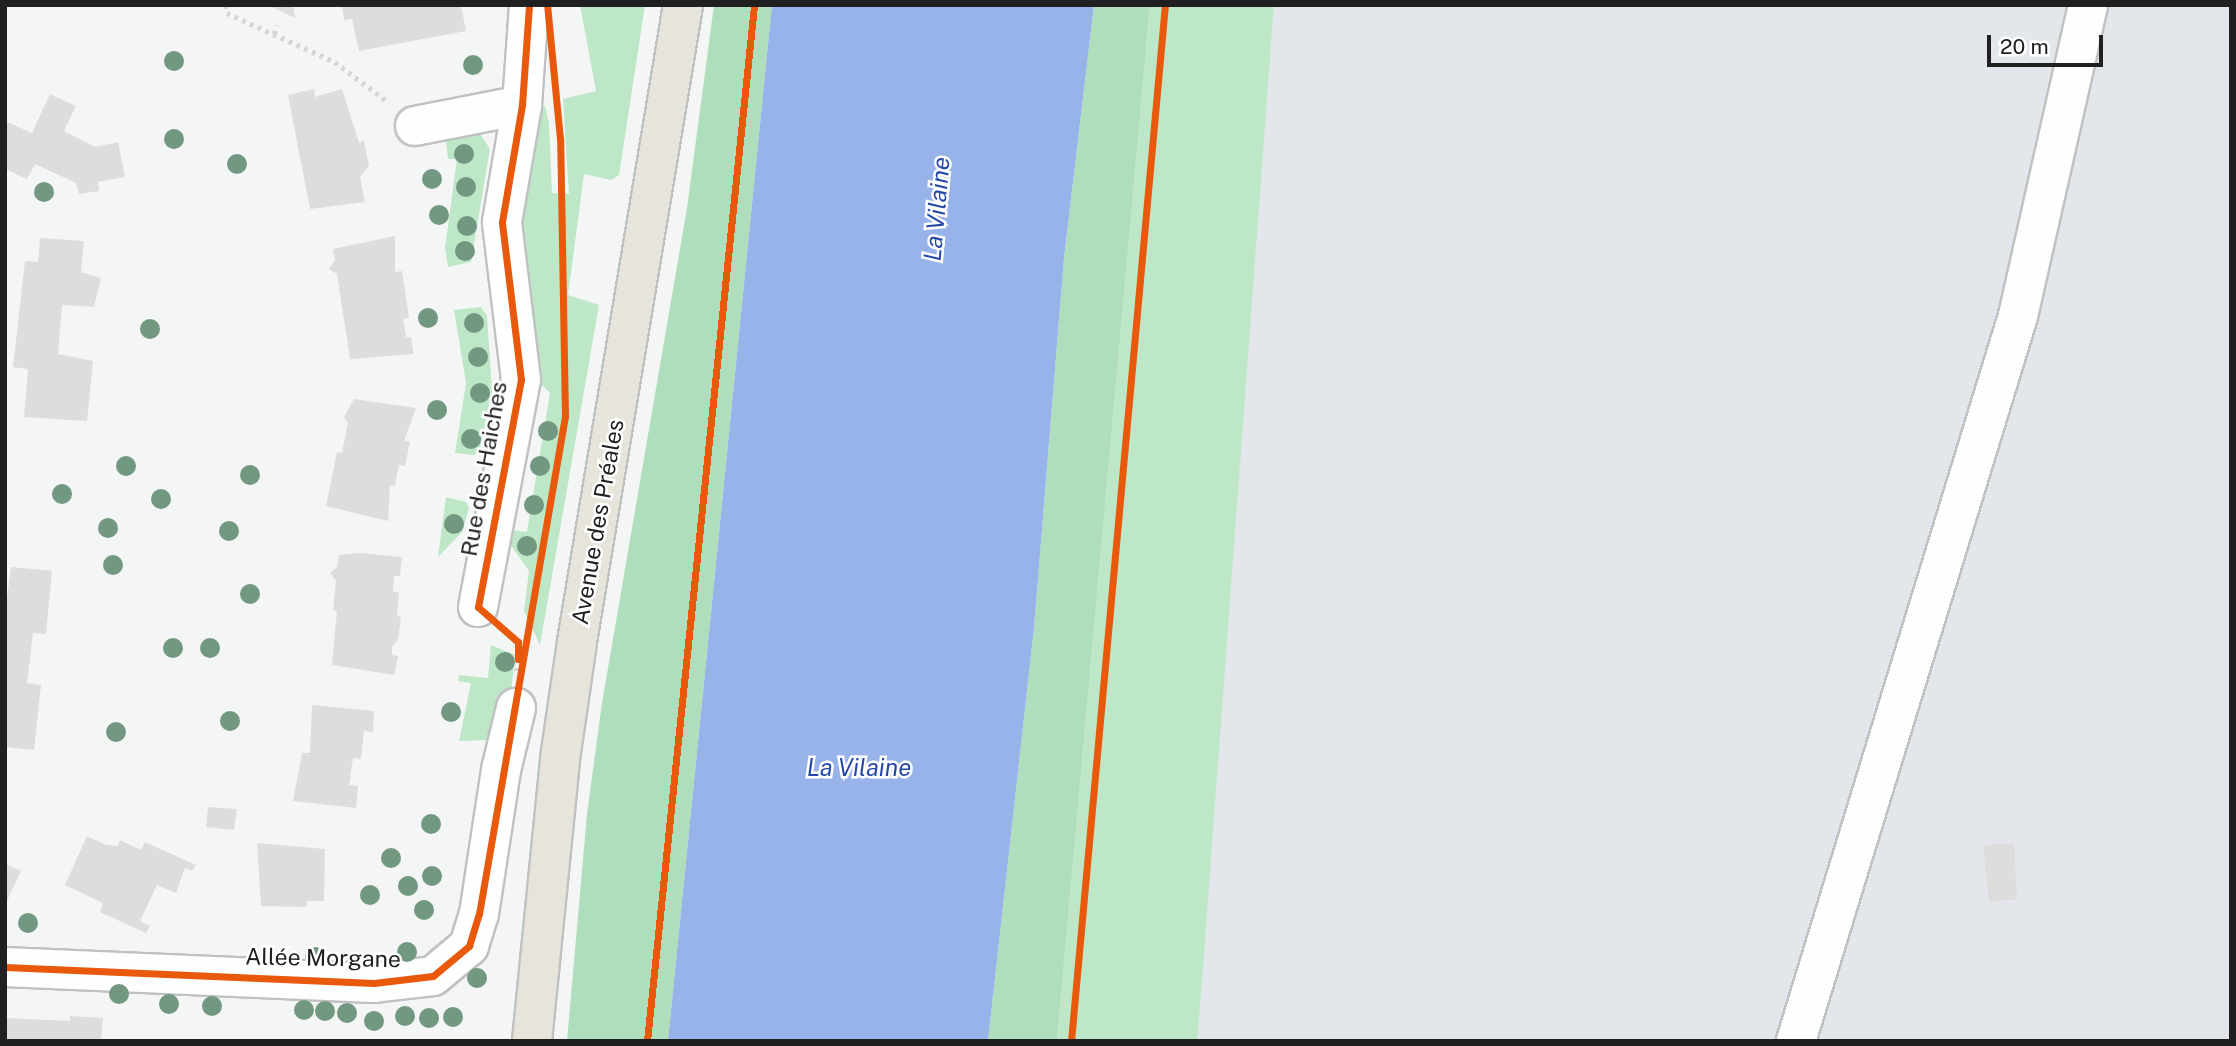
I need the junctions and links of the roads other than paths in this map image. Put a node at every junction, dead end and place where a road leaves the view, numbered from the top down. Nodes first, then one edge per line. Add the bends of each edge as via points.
1 (529, 5) edge
2 (683, 5) edge
3 (2088, 5) edge
4 (522, 105) junction
5 (415, 126) road end
6 (478, 607) road end
7 (516, 708) road end
8 (5, 967) edge
9 (532, 1041) edge
10 (1796, 1041) edge

1 - 4 street, Rue des Haiches
2 - 9 main road, Avenue des Préales via 577,642 558,778
3 - 10 street via 2018,316
4 - 5 street
4 - 6 street, Rue des Haiches via 502,222 521,380
7 - 8 street, Allée Morgane via 479,914 469,946 433,976 374,983

